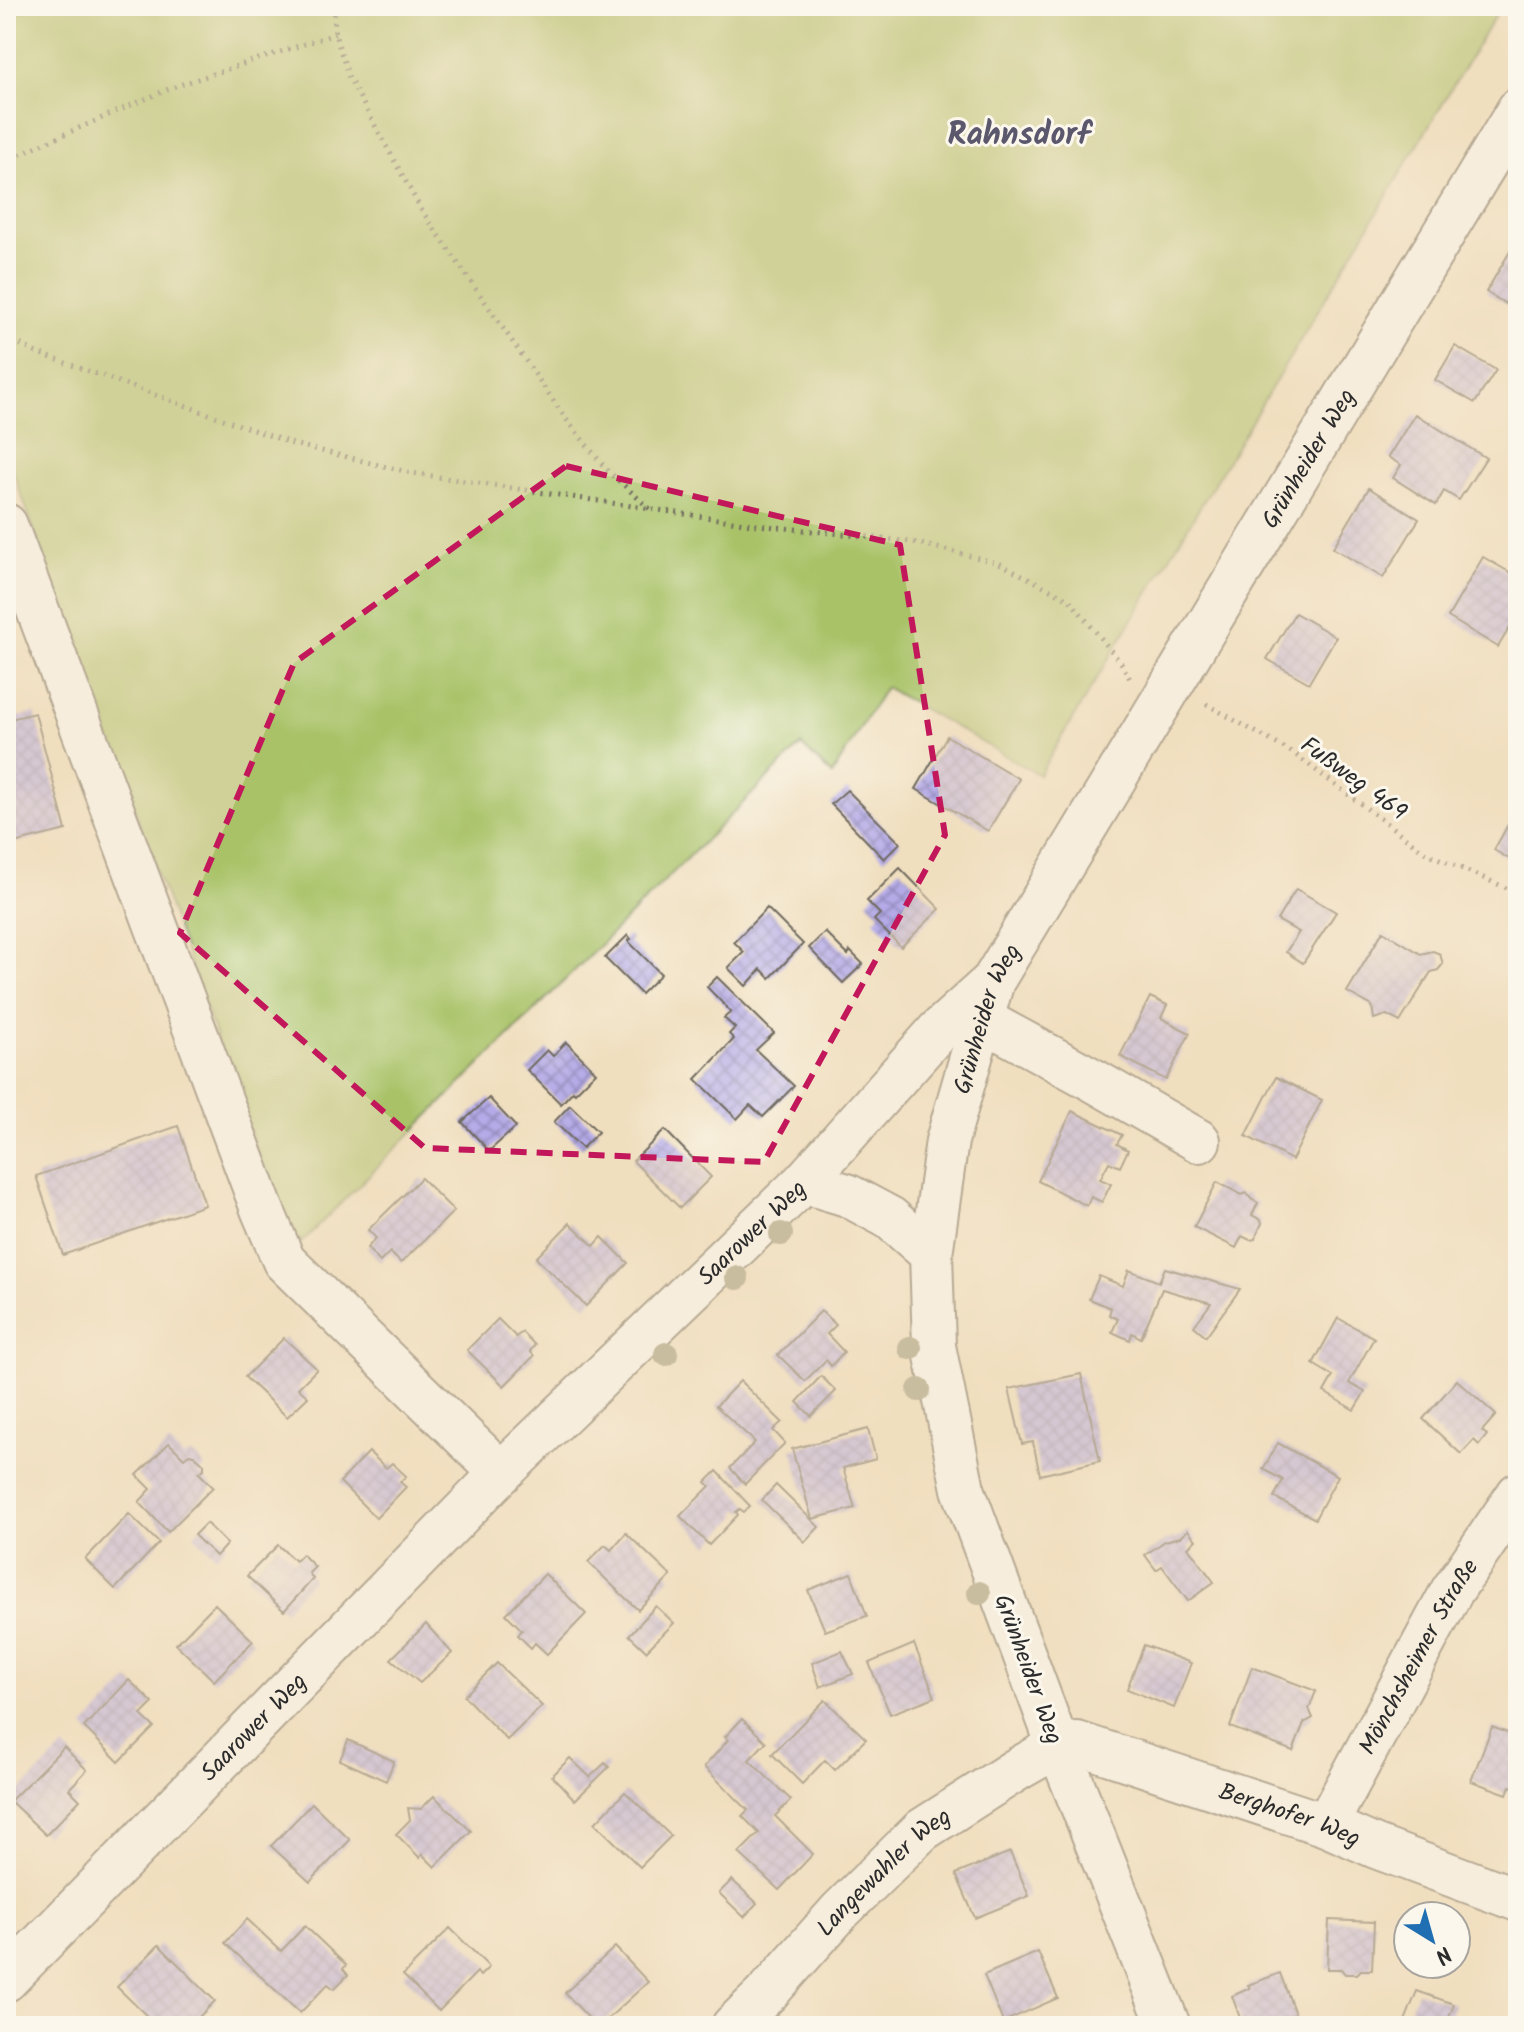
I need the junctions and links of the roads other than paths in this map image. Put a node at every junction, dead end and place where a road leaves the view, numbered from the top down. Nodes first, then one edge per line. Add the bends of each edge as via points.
1 (1518, 110) edge
2 (6, 525) edge
3 (987, 1000) junction
4 (1199, 1141) dead end
5 (804, 1182) junction
6 (931, 1254) junction
7 (501, 1473) junction
8 (1518, 1494) edge
9 (1058, 1746) junction
10 (1326, 1825) junction
11 (1518, 1900) edge
12 (6, 1980) edge
13 (733, 2026) edge
14 (1169, 2026) edge

1 - 3 street, Grünheider Weg
2 - 7 street via 284,1261
3 - 4 street via 1093,1080
3 - 5 street, Saarower Weg via 939,1030
3 - 6 street, Grünheider Weg via 947,1141
5 - 6 street via 847,1195 890,1218
5 - 7 street, Saarower Weg
6 - 9 street, Grünheider Weg via 934,1346 963,1489
7 - 12 street, Saarower Weg
8 - 10 street, Mönchsheimer Straße via 1452,1591
9 - 10 street, Berghofer Weg via 1077,1743
9 - 13 street, Langewahler Weg via 922,1830
9 - 14 street, Grünheider Weg
10 - 11 street, Berghofer Weg

